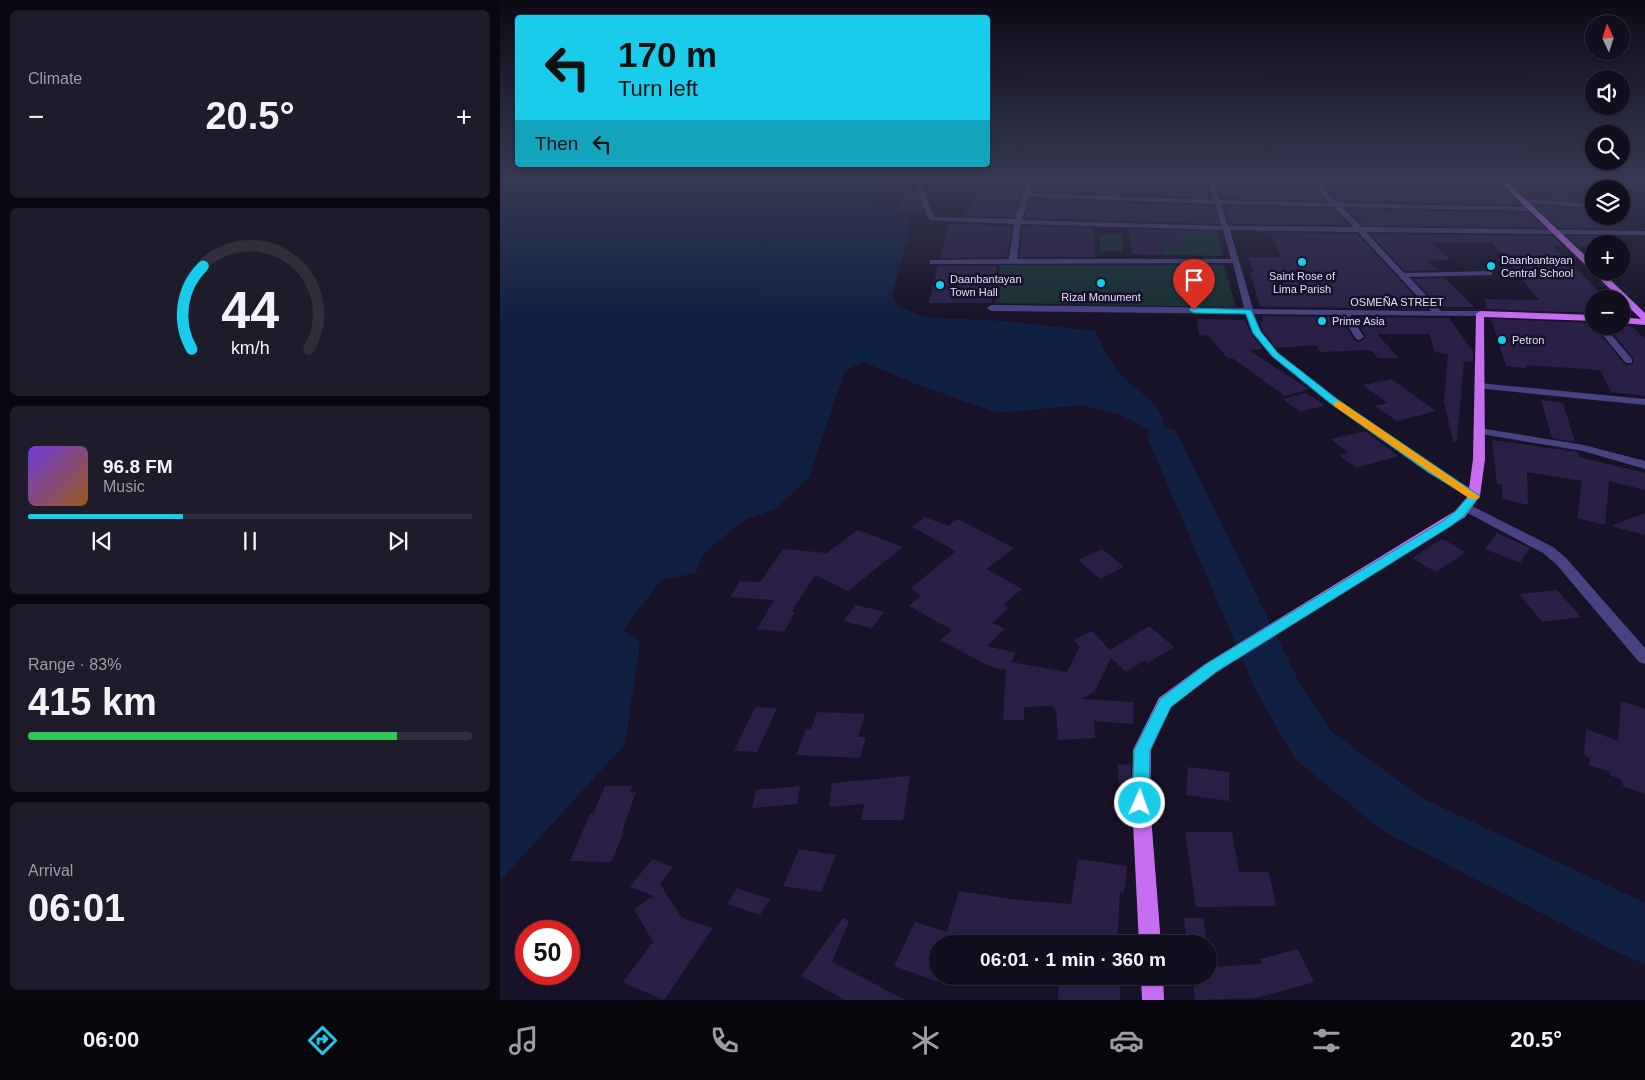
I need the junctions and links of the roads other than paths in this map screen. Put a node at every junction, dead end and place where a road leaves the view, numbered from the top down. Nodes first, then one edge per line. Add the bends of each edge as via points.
1 (1017, 226) edge
2 (1156, 226) edge
3 (1357, 226) edge
4 (1548, 226) edge
5 (1225, 228) junction
6 (1360, 229) junction
7 (1554, 232) junction
8 (1643, 234) edge
9 (1013, 261) junction
10 (1236, 261) junction
11 (1585, 261) edge
12 (933, 262) dead end
13 (1489, 273) dead end
14 (1403, 275) junction
15 (1605, 280) edge
16 (991, 308) dead end
17 (1249, 312) junction
18 (1438, 313) junction
19 (1345, 314) junction
20 (1480, 314) junction
21 (1585, 318) edge
22 (1645, 318) edge
23 (1630, 321) edge
24 (1645, 322) edge
25 (1607, 335) edge
26 (1359, 337) dead end
27 (1629, 361) dead end
28 (1479, 386) junction
29 (1645, 402) edge
30 (1479, 431) junction
31 (1645, 465) edge
32 (1470, 502) junction
33 (1645, 658) edge
34 (1149, 935) edge
35 (1152, 985) edge
36 (1153, 1000) edge

1 - 9 street
2 - 5 street
3 - 6 street
4 - 7 main road
5 - 6 street
5 - 10 street
6 - 7 street
6 - 14 street
7 - 8 street
7 - 11 main road
9 - 10 street
9 - 12 street
10 - 17 street
13 - 14 street
14 - 18 street
15 - 22 main road
16 - 17 street, OSMEÑA STREET
17 - 19 street, OSMEÑA STREET
17 - 32 street via 1257,333 1275,355 1333,401 1432,470
18 - 19 street, OSMEÑA STREET
18 - 20 street, OSMEÑA STREET
19 - 26 street
20 - 21 main road, OSMEÑA STREET
20 - 28 main road
23 - 24 main road
25 - 27 street
28 - 29 street
28 - 30 main road
30 - 31 street via 1584,448
30 - 32 main road via 1479,459
32 - 33 street via 1548,550
32 - 34 main road via 1447,524 1211,668 1165,703 1142,750 1140,803
35 - 36 main road

